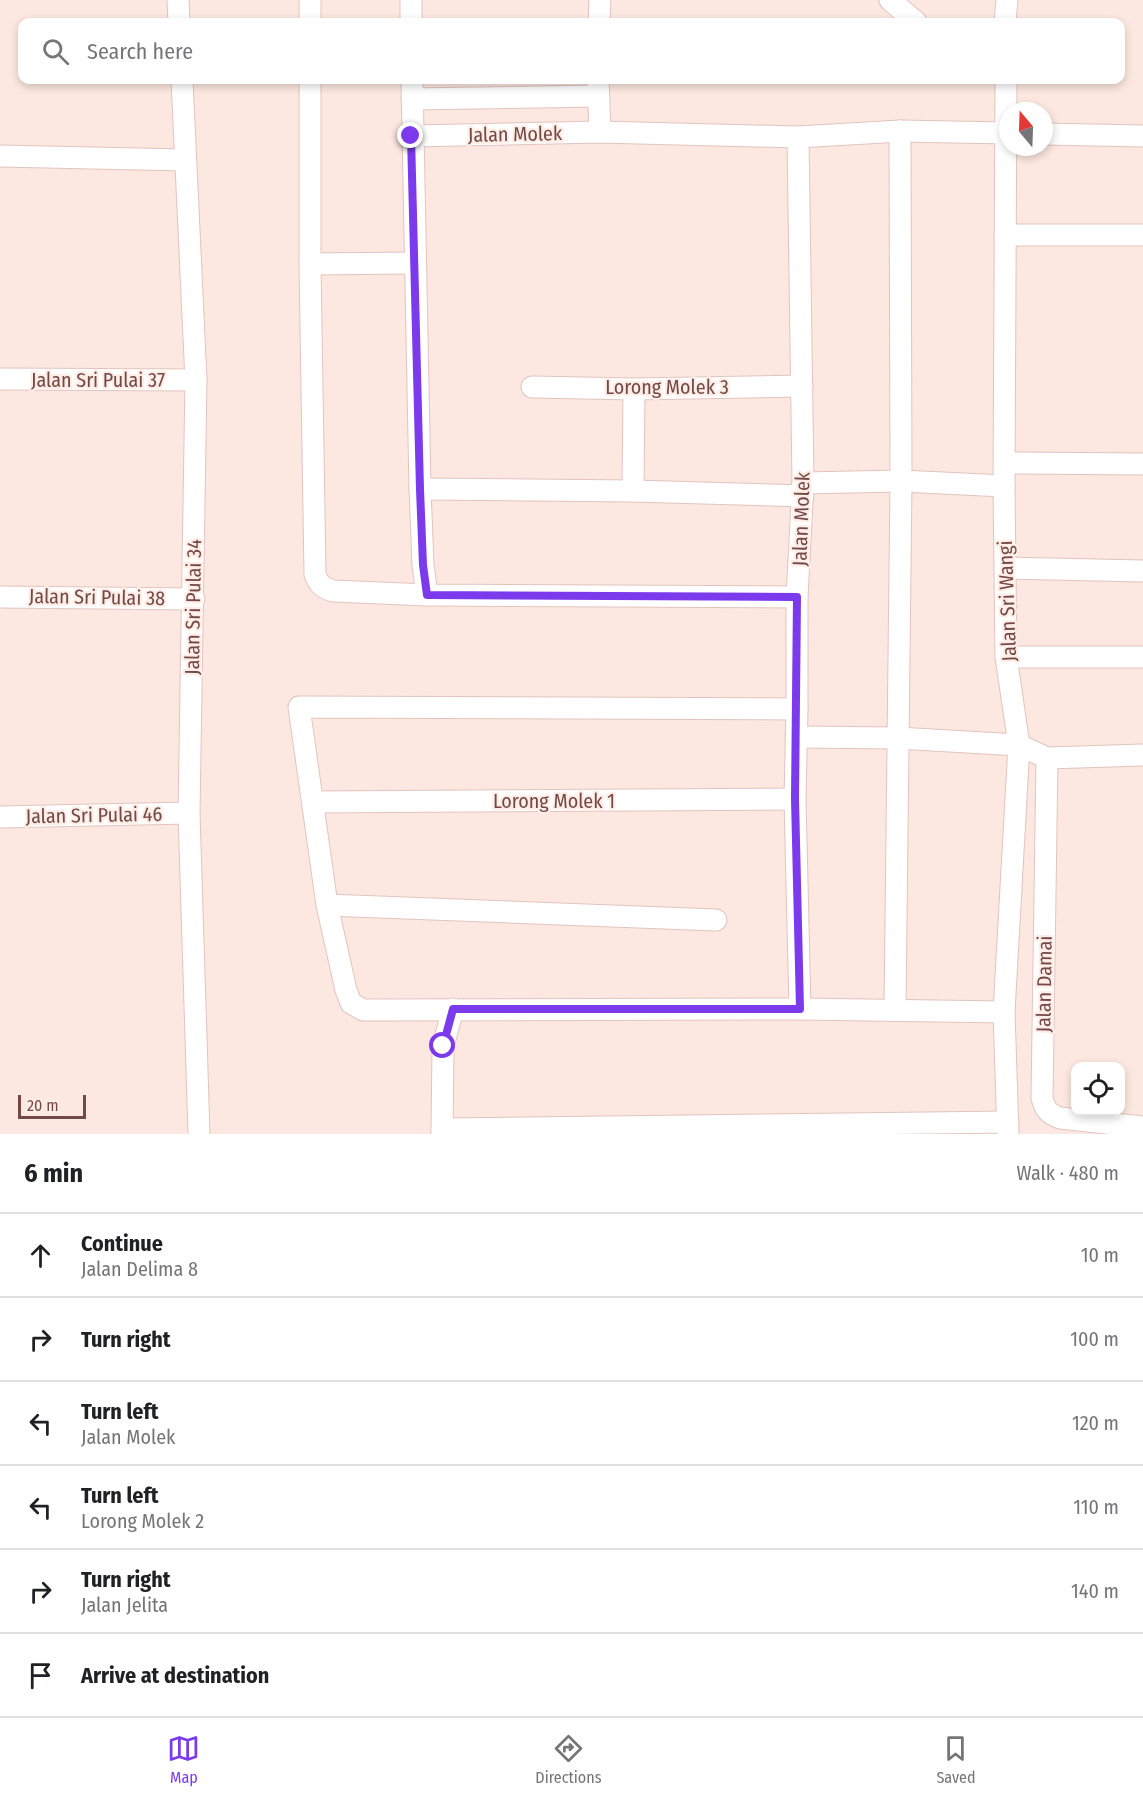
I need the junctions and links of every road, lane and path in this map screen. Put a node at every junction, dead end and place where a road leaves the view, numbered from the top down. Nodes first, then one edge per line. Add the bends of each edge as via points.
1 (178, 0) edge
2 (310, 0) edge
3 (411, 0) edge
4 (600, 0) edge
5 (890, 0) edge
6 (918, 0) edge
7 (1007, 0) edge
8 (179, 18) edge
9 (310, 18) edge
10 (411, 18) edge
11 (599, 18) edge
12 (912, 18) edge
13 (917, 18) edge
14 (1005, 18) edge
15 (182, 84) edge
16 (310, 84) edge
17 (1006, 84) edge
18 (598, 88) edge
19 (412, 89) edge
20 (1006, 102) edge
21 (900, 131) junction
22 (600, 132) junction
23 (999, 133) edge
24 (1053, 134) edge
25 (411, 136) junction
26 (1143, 136) edge
27 (798, 137) junction
28 (0, 156) edge
29 (1007, 156) edge
30 (185, 160) junction
31 (1005, 235) junction
32 (1143, 235) edge
33 (414, 263) junction
34 (310, 264) junction
35 (0, 379) edge
36 (196, 380) junction
37 (802, 386) junction
38 (532, 387) dead end
39 (634, 389) junction
40 (1005, 463) junction
41 (1143, 464) edge
42 (901, 482) junction
43 (1004, 486) junction
44 (420, 489) junction
45 (803, 489) junction
46 (633, 491) junction
47 (1005, 568) junction
48 (1143, 571) edge
49 (427, 595) junction
50 (0, 597) edge
51 (797, 597) junction
52 (194, 598) junction
53 (1006, 657) junction
54 (1143, 657) edge
55 (797, 709) junction
56 (796, 737) junction
57 (898, 738) junction
58 (1019, 744) junction
59 (1143, 755) edge
60 (1047, 758) junction
61 (795, 799) junction
62 (314, 802) junction
63 (189, 813) junction
64 (0, 817) edge
65 (327, 905) junction
66 (716, 920) dead end
67 (453, 1009) junction
68 (800, 1009) junction
69 (895, 1010) junction
70 (1004, 1012) junction
71 (1143, 1127) edge
72 (1008, 1128) edge
73 (785, 1129) edge
74 (442, 1132) edge
75 (199, 1134) edge

1 - 8 street
2 - 9 street
3 - 10 street
4 - 11 street
5 - 12 street
6 - 13 street
7 - 14 street
15 - 30 street, Jalan Sri Pulai 34
16 - 34 street
17 - 20 street, Jalan Sri Wangi
18 - 19 street
18 - 22 street
19 - 25 street
21 - 23 street, Jalan Molek
21 - 27 street, Jalan Molek
21 - 42 street
22 - 25 street, Jalan Molek
22 - 27 street, Jalan Molek
24 - 26 street
25 - 33 street
27 - 37 street, Jalan Molek
28 - 30 street
29 - 31 street, Jalan Sri Wangi
30 - 36 street, Jalan Sri Pulai 34
31 - 32 street
31 - 40 street, Jalan Sri Wangi
33 - 34 street
33 - 44 street
34 - 49 street via 315,574 324,589 333,591
35 - 36 street, Jalan Sri Pulai 37
36 - 52 street, Jalan Sri Pulai 34
37 - 39 street, Lorong Molek 3
37 - 45 street, Jalan Molek
38 - 39 street, Lorong Molek 3
39 - 46 street
40 - 41 street
40 - 43 street, Jalan Sri Wangi
42 - 43 street
42 - 45 street
42 - 57 street
43 - 47 street, Jalan Sri Wangi
44 - 46 street
44 - 49 street
45 - 46 street
45 - 51 street, Jalan Molek
47 - 48 street
47 - 53 street, Jalan Sri Wangi
49 - 51 street
50 - 52 street, Jalan Sri Pulai 38
51 - 55 street, Jalan Molek
52 - 63 street, Jalan Sri Pulai 34
53 - 54 street
53 - 58 street, Jalan Sri Wangi
55 - 56 street, Jalan Molek
55 - 62 street via 299,707
56 - 57 street
56 - 61 street, Jalan Molek
57 - 58 street
57 - 69 street
58 - 60 street
58 - 70 street, Jalan Sri Wangi
59 - 60 street
60 - 71 street, Jalan Damai via 1042,1098 1051,1115 1060,1118
61 - 62 street, Lorong Molek 1
61 - 68 street, Jalan Molek
62 - 65 street
63 - 64 street, Jalan Sri Pulai 46
63 - 75 street, Jalan Sri Pulai 34
65 - 66 street
65 - 67 street via 351,1003 363,1010
67 - 68 street
67 - 74 street via 443,1046
68 - 69 street
69 - 70 street
70 - 72 street, Jalan Sri Wangi
72 - 73 street
73 - 74 street

